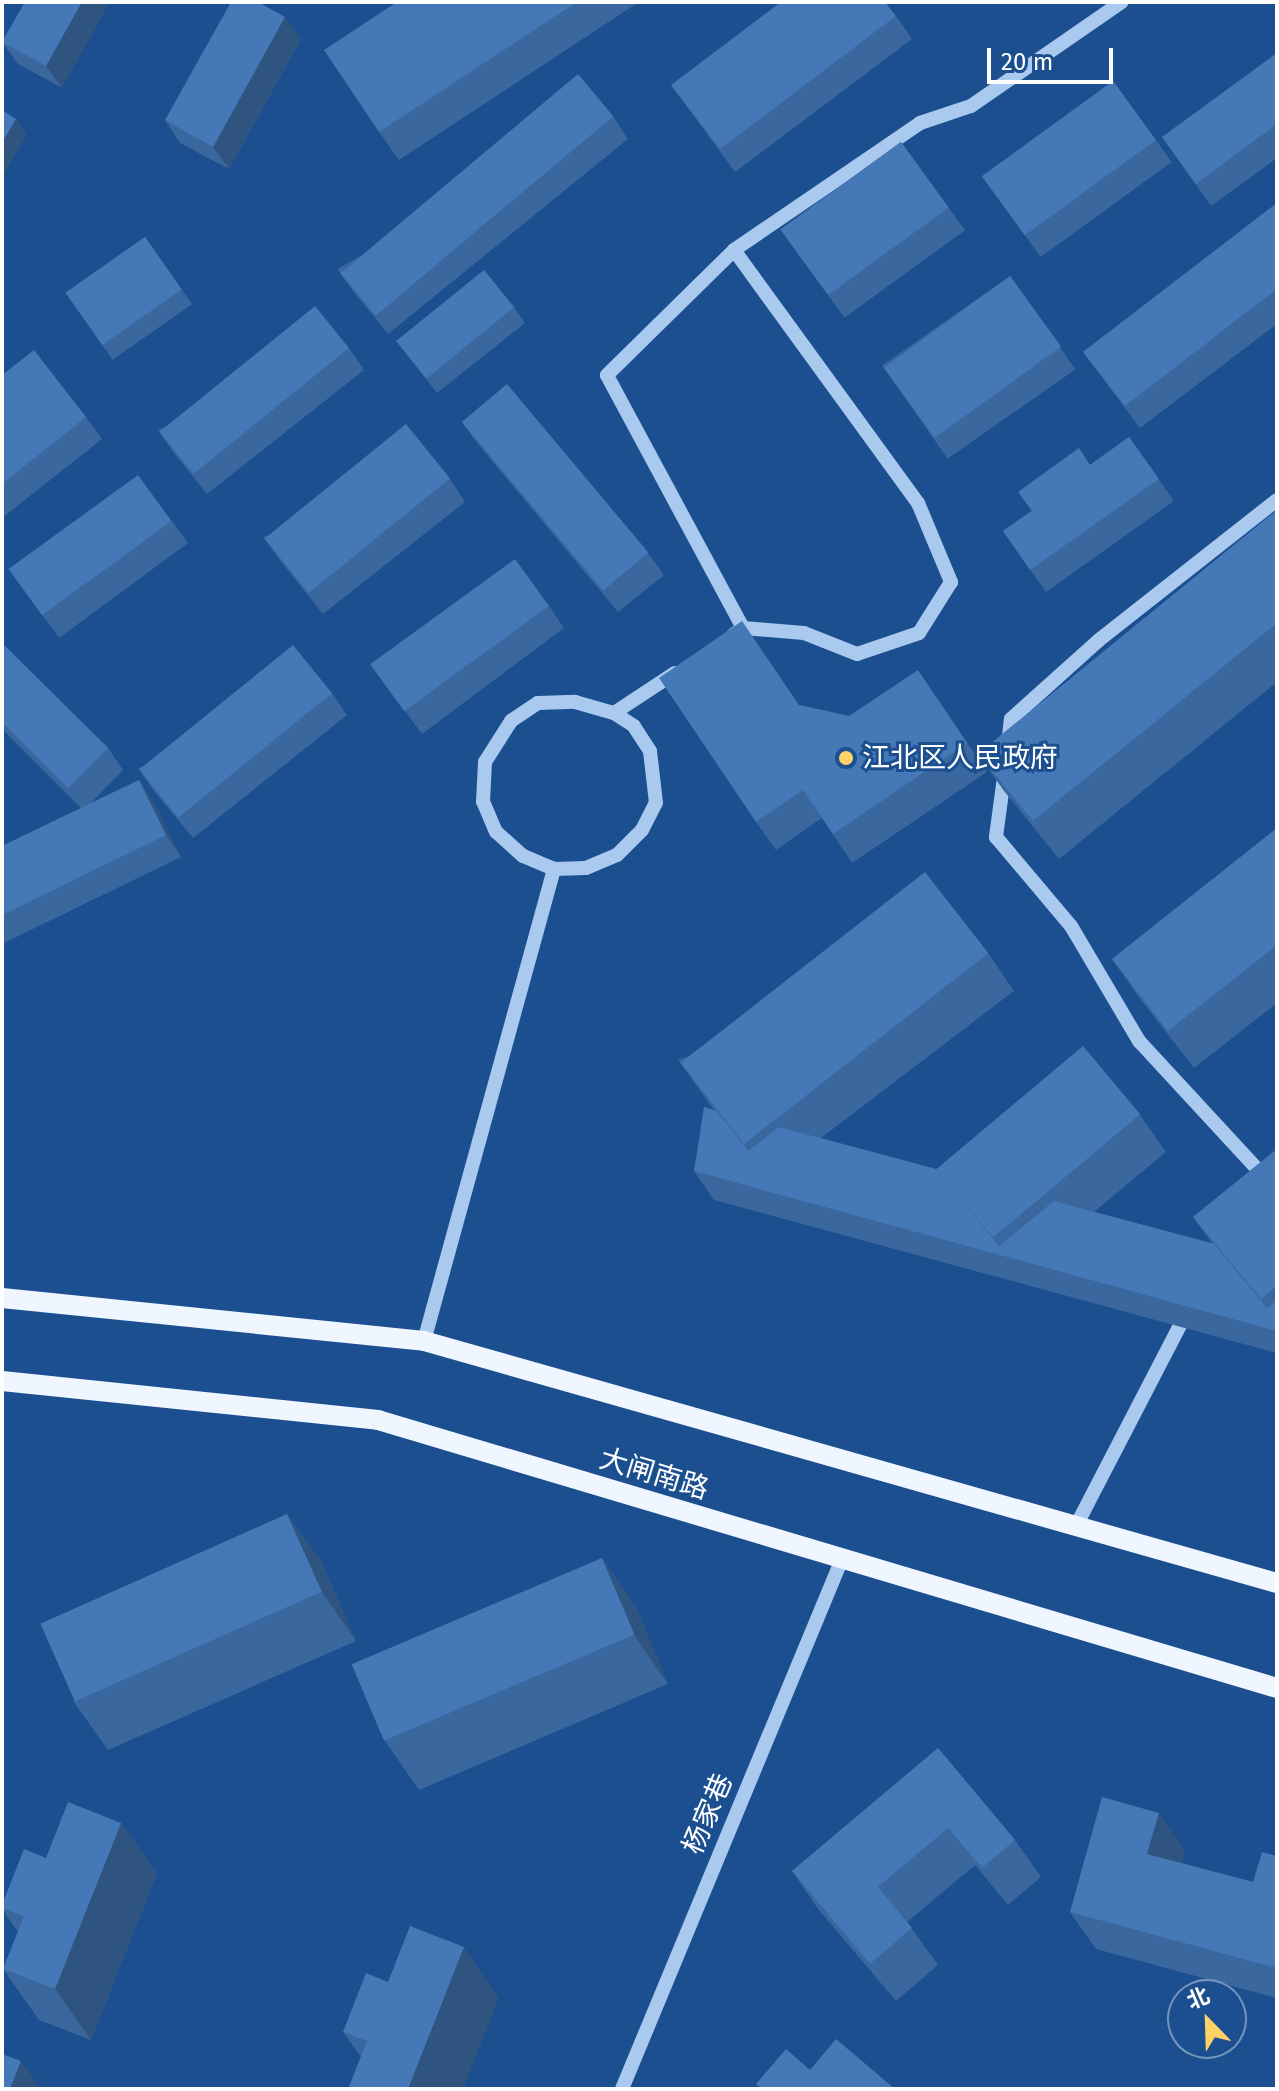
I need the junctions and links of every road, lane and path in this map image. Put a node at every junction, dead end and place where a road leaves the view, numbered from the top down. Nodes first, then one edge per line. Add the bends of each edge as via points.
1 (1122, 2) edge
2 (734, 250) junction
3 (1277, 500) edge
4 (743, 628) junction
5 (717, 645) edge
6 (691, 662) edge
7 (614, 713) junction
8 (554, 869) junction
9 (1113, 966) edge
10 (1100, 975) junction
11 (1252, 1185) edge
12 (2, 1298) edge
13 (1193, 1299) edge
14 (424, 1341) junction
15 (2, 1381) edge
16 (1076, 1526) junction
17 (842, 1559) junction
18 (1277, 1583) edge
19 (1277, 1688) edge
20 (622, 2089) edge

1 - 2 street via 971,106 920,123
2 - 4 street via 607,375
2 - 4 street via 918,503 951,582 919,633 857,654 804,633
3 - 10 street via 1099,640 1011,719 996,837 1071,926
4 - 5 street
6 - 7 street
7 - 8 street via 634,726 650,751 656,803 642,830 617,855 586,868
7 - 8 street via 575,702 538,703 511,721 485,762 483,802 496,832 523,856
8 - 14 street
9 - 10 street
10 - 11 street via 1139,1041 1264,1167
12 - 14 main road
13 - 16 street
14 - 16 main road
15 - 17 main road, 大闸南路 via 378,1420
16 - 18 main road
17 - 19 main road, 大闸南路
17 - 20 street, 杨家巷

